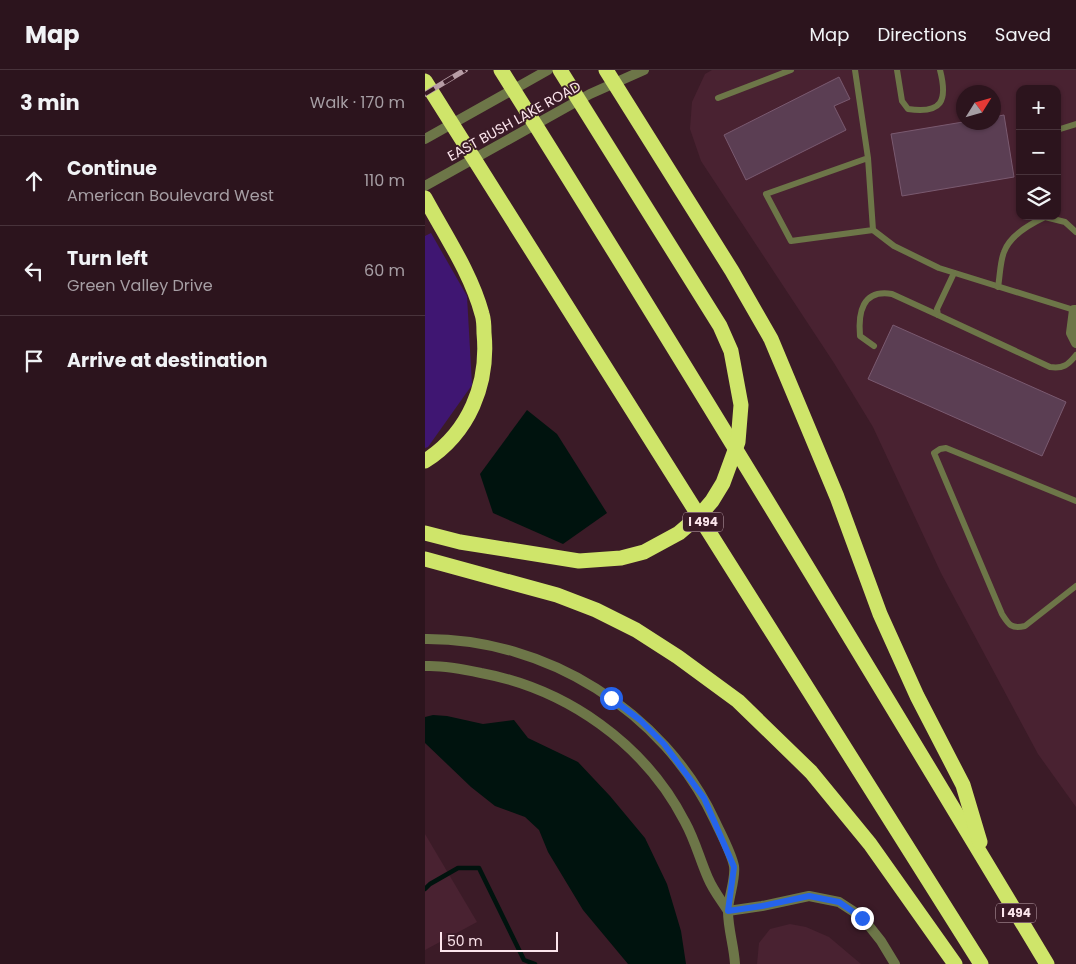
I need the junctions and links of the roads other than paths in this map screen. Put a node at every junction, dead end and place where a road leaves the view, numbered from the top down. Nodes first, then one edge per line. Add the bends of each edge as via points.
1 (501, 70) edge
2 (548, 70) edge
3 (560, 70) edge
4 (606, 70) edge
5 (644, 70) edge
6 (791, 70) edge
7 (855, 70) edge
8 (897, 70) edge
9 (941, 70) edge
10 (425, 81) edge
11 (615, 84) junction
12 (718, 98) dead end
13 (1076, 124) edge
14 (1061, 129) edge
15 (425, 139) edge
16 (869, 158) junction
17 (425, 186) edge
18 (425, 198) edge
19 (873, 230) junction
20 (1076, 232) edge
21 (954, 273) junction
22 (998, 287) junction
23 (1075, 310) edge
24 (938, 315) junction
25 (1076, 343) edge
26 (873, 346) dead end
27 (1076, 355) edge
28 (425, 461) edge
29 (1076, 501) edge
30 (425, 534) edge
31 (425, 559) edge
32 (1076, 586) edge
33 (425, 639) edge
34 (425, 666) edge
35 (986, 863) junction
36 (728, 911) junction
37 (735, 964) edge
38 (895, 964) edge
39 (955, 964) edge
40 (981, 964) edge
41 (1047, 964) edge

1 - 35 highway, I 494
2 - 15 street, EAST BUSH LAKE ROAD
3 - 30 highway via 720,326 731,350 741,405 738,442 723,483 712,501 679,533 644,552 621,558 579,561
4 - 11 highway
5 - 11 street, EAST BUSH LAKE ROAD
6 - 12 lane
7 - 16 lane
8 - 9 lane via 902,101 908,109 925,111 937,108 941,101 944,84
10 - 40 highway, I 494
11 - 17 street, EAST BUSH LAKE ROAD
11 - 35 highway via 732,270 771,339 837,498 880,614 917,696 963,785
13 - 14 lane
16 - 19 lane
16 - 19 lane via 766,194 791,242
18 - 28 highway via 473,286 483,316 485,345 477,399 467,419 448,443
19 - 21 lane via 893,246
20 - 22 lane via 1065,222 1045,216 1028,225 1011,240 1004,252
21 - 22 lane
21 - 24 lane via 937,308
22 - 23 lane
23 - 25 street via 1071,333
24 - 26 lane via 891,294 883,292 872,296 864,305 859,319 860,336
24 - 27 lane via 1050,367 1066,366
29 - 32 lane via 946,448 934,454 1009,625 1025,626
31 - 39 highway via 557,595 596,610 636,630 678,657 738,702 811,772 870,844
33 - 36 street via 479,643 548,662 611,698 640,720 664,744 704,798 734,867
34 - 36 street via 504,677 537,688 603,725 628,746 664,790 685,822 709,880
35 - 41 highway, I 494
36 - 37 street
36 - 38 street via 809,896 839,902 862,918

